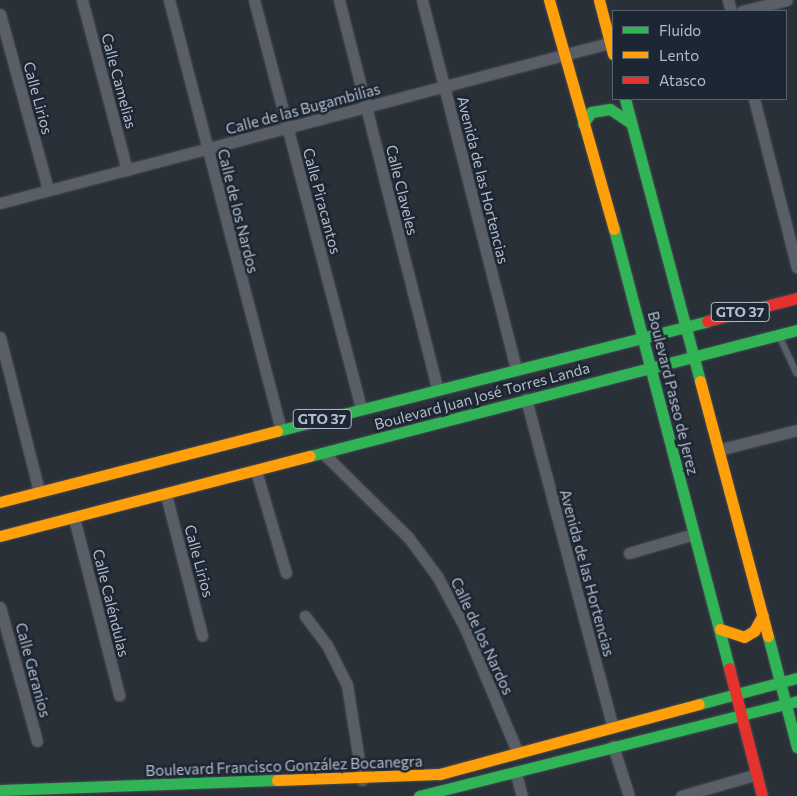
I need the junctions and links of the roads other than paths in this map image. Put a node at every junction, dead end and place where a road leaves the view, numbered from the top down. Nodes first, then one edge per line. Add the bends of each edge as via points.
1 (82, 0) edge
2 (169, 0) edge
3 (254, 0) edge
4 (338, 0) edge
5 (422, 0) edge
6 (549, 0) edge
7 (599, 0) edge
8 (786, 0) edge
9 (746, 10) edge
10 (0, 14) edge
11 (612, 46) edge
12 (563, 56) junction
13 (444, 87) junction
14 (625, 100) edge
15 (754, 100) edge
16 (366, 107) junction
17 (631, 123) junction
18 (583, 124) junction
19 (288, 130) junction
20 (207, 150) junction
21 (127, 170) junction
22 (48, 190) junction
23 (0, 202) edge
24 (797, 268) edge
25 (797, 298) edge
26 (683, 327) junction
27 (797, 330) edge
28 (779, 335) junction
29 (0, 337) edge
30 (644, 337) junction
31 (691, 356) junction
32 (651, 366) junction
33 (516, 368) junction
34 (797, 373) edge
35 (437, 388) junction
36 (526, 399) junction
37 (361, 408) junction
38 (281, 429) junction
39 (797, 430) edge
40 (718, 450) junction
41 (324, 454) junction
42 (256, 471) junction
43 (39, 491) junction
44 (166, 494) junction
45 (0, 502) edge
46 (74, 518) junction
47 (694, 534) junction
48 (0, 536) edge
49 (629, 553) dead end
50 (286, 573) dead end
51 (0, 607) edge
52 (763, 614) junction
53 (305, 616) dead end
54 (720, 629) junction
55 (202, 635) dead end
56 (797, 678) edge
57 (782, 682) junction
58 (739, 694) junction
59 (119, 695) dead end
60 (792, 702) edge
61 (744, 714) junction
62 (612, 726) junction
63 (37, 741) dead end
64 (613, 746) junction
65 (797, 747) edge
66 (516, 752) junction
67 (440, 774) junction
68 (516, 774) junction
69 (757, 774) junction
70 (362, 780) junction
71 (285, 783) junction
72 (0, 790) edge
73 (264, 794) dead end
74 (442, 794) edge
75 (419, 796) edge
76 (522, 796) edge
77 (629, 796) edge
78 (681, 796) edge
79 (762, 796) edge

1 - 21 street, Calle Camelias
2 - 20 street, Calle de los Nardos
3 - 19 street, Calle Piracantos
4 - 16 street, Calle Claveles
5 - 13 street, Avenida de las Hortencias
6 - 12 main road, Boulevard Paseo de Jerez
7 - 11 main road
8 - 9 street
10 - 22 street, Calle Lirios
11 - 12 street, Calle de las Bugambilias
12 - 13 street, Calle de las Bugambilias
12 - 18 main road, Boulevard Paseo de Jerez
13 - 16 street, Calle de las Bugambilias
13 - 33 street, Avenida de las Hortencias
14 - 17 main road, Boulevard Paseo de Jerez
15 - 24 street
16 - 19 street, Calle de las Bugambilias
16 - 35 street, Calle Claveles
17 - 18 main road via 610,109 591,112
17 - 26 main road, Boulevard Paseo de Jerez
18 - 30 main road, Boulevard Paseo de Jerez
19 - 20 street, Calle de las Bugambilias
19 - 37 street, Calle Piracantos
20 - 21 street, Calle de las Bugambilias
20 - 38 street, Calle de los Nardos
21 - 22 street, Calle de las Bugambilias
22 - 23 street, Calle de las Bugambilias
25 - 26 main road, Boulevard Juan José Torres Landa / GTO 37
26 - 30 main road, Boulevard Juan José Torres Landa / GTO 37
26 - 31 main road, Boulevard Paseo de Jerez
27 - 28 main road, Boulevard Juan José Torres Landa / GTO 37
28 - 31 main road, Boulevard Juan José Torres Landa / GTO 37
28 - 34 lane
29 - 43 street
30 - 32 main road, Boulevard Paseo de Jerez
30 - 33 main road, Boulevard Juan José Torres Landa / GTO 37
31 - 32 main road, Boulevard Juan José Torres Landa / GTO 37
31 - 40 main road, Boulevard Paseo de Jerez
32 - 36 main road, Boulevard Juan José Torres Landa / GTO 37
32 - 47 main road, Boulevard Paseo de Jerez
33 - 35 main road, Boulevard Juan José Torres Landa / GTO 37
35 - 37 main road, Boulevard Juan José Torres Landa / GTO 37
36 - 41 main road, Boulevard Juan José Torres Landa / GTO 37
36 - 62 street, Avenida de las Hortencias
37 - 38 main road, Boulevard Juan José Torres Landa / GTO 37
38 - 43 main road, Boulevard Juan José Torres Landa / GTO 37
39 - 40 street
40 - 52 main road, Boulevard Paseo de Jerez
41 - 42 main road, Boulevard Juan José Torres Landa / GTO 37
41 - 66 street, Calle de los Nardos via 401,530 437,576 465,628
42 - 44 main road, Boulevard Juan José Torres Landa / GTO 37
42 - 50 street
43 - 45 main road, Boulevard Juan José Torres Landa / GTO 37
44 - 46 main road, Boulevard Juan José Torres Landa / GTO 37
44 - 55 street, Calle Lirios
46 - 48 main road, Boulevard Juan José Torres Landa / GTO 37
46 - 59 street, Calle Caléndulas
47 - 49 street
47 - 54 main road, Boulevard Paseo de Jerez
51 - 63 street, Calle Geranios
52 - 54 main road via 754,631 744,637
52 - 57 main road, Boulevard Paseo de Jerez
53 - 70 street via 327,645 347,686
54 - 58 main road, Boulevard Paseo de Jerez
56 - 57 main road, Boulevard Francisco González Bocanegra
57 - 58 main road, Boulevard Francisco González Bocanegra
57 - 60 main road, Boulevard Paseo de Jerez
58 - 61 main road, Boulevard Paseo de Jerez
58 - 62 main road, Boulevard Francisco González Bocanegra
60 - 61 main road
60 - 65 main road, Boulevard Paseo de Jerez
61 - 64 main road
61 - 69 main road, Boulevard Paseo de Jerez
62 - 66 main road, Boulevard Francisco González Bocanegra
64 - 68 main road
64 - 77 street
66 - 67 main road, Boulevard Francisco González Bocanegra
67 - 70 main road, Boulevard Francisco González Bocanegra
67 - 74 street
68 - 74 main road
68 - 76 street
69 - 78 street
69 - 79 main road, Boulevard Paseo de Jerez
70 - 71 main road, Boulevard Francisco González Bocanegra
71 - 72 main road, Boulevard Francisco González Bocanegra
71 - 73 main road
74 - 75 main road

